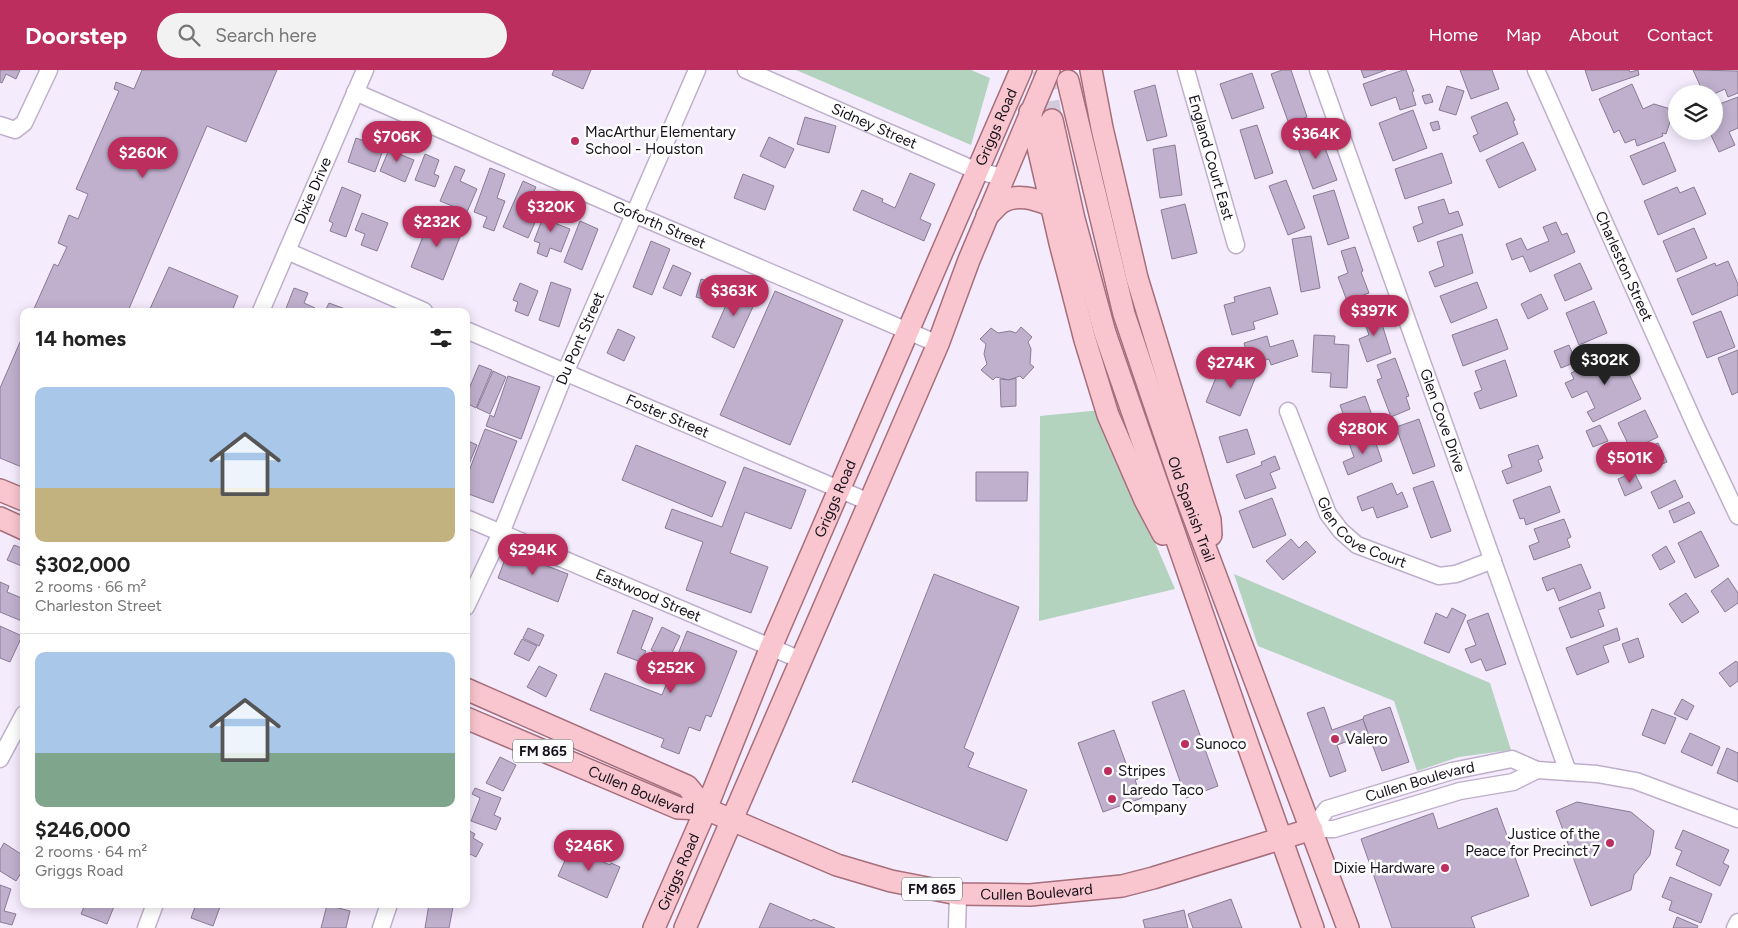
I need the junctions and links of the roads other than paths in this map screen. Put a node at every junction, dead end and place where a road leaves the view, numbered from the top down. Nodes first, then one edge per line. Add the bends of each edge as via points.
1 (49, 70) edge
2 (365, 70) edge
3 (697, 70) edge
4 (746, 70) edge
5 (1049, 70) edge
6 (1186, 70) edge
7 (1318, 70) edge
8 (1536, 70) edge
9 (1021, 71) edge
10 (1094, 73) edge
11 (1068, 81) dead end
12 (355, 92) junction
13 (1030, 116) junction
14 (1052, 120) tunnel mouth
15 (7, 128) edge
16 (977, 171) junction
17 (1004, 177) junction
18 (1050, 205) junction
19 (634, 214) junction
20 (987, 216) junction
21 (1236, 245) dead end
22 (287, 251) junction
23 (262, 308) edge
24 (417, 308) edge
25 (908, 330) junction
26 (470, 332) edge
27 (938, 344) junction
28 (565, 373) junction
29 (1288, 411) dead end
30 (839, 489) junction
31 (0, 490) edge
32 (20, 498) edge
33 (869, 502) junction
34 (1738, 516) edge
35 (0, 518) edge
36 (470, 520) edge
37 (20, 526) edge
38 (501, 533) junction
39 (1493, 560) junction
40 (1187, 571) junction
41 (1218, 580) junction
42 (1195, 595) junction
43 (470, 599) edge
44 (771, 647) junction
45 (801, 660) junction
46 (473, 692) edge
47 (470, 706) edge
48 (470, 721) edge
49 (20, 722) edge
50 (0, 759) edge
51 (1537, 770) junction
52 (1568, 772) junction
53 (706, 809) junction
54 (732, 819) junction
55 (1738, 819) edge
56 (1312, 828) junction
57 (1280, 838) junction
58 (958, 894) junction
59 (154, 908) edge
60 (388, 908) edge
61 (1738, 922) edge
62 (146, 928) edge
63 (381, 928) edge
64 (654, 928) edge
65 (685, 928) edge
66 (957, 928) edge
67 (1313, 928) edge
68 (1348, 928) edge
69 (1735, 928) edge

1 - 15 street via 24,123
2 - 12 street, Dixie Drive
3 - 19 street, Du Pont Street
4 - 16 street, Sidney Street
5 - 13 main road, Griggs Road
6 - 21 street, England Court East
7 - 39 street, Glen Cove Drive
8 - 34 street, Charleston Street
9 - 13 main road
9 - 16 main road, Griggs Road
10 - 41 main road via 1102,128 1138,278 1210,520
11 - 41 main road, Old Spanish Trail via 1124,314 1182,486
12 - 19 street, Goforth Street
12 - 22 street, Dixie Drive
13 - 17 main road, Griggs Road
13 - 18 main road
14 - 40 main road, Old Spanish Trail via 1104,333
16 - 17 street, Sidney Street
16 - 25 main road, Griggs Road
17 - 20 main road, Griggs Road
18 - 20 main road via 1036,199 1016,198 1002,202
18 - 40 main road via 1108,415 1145,500
19 - 25 street, Goforth Street
19 - 28 street, Du Pont Street
20 - 27 main road, Griggs Road
22 - 23 street, Dixie Drive
22 - 24 street
25 - 27 street, Goforth Street
25 - 30 main road, Griggs Road
26 - 28 street, Foster Street
27 - 33 main road, Griggs Road
28 - 30 street, Foster Street
28 - 38 street, Du Pont Street
29 - 39 street, Glen Cove Court via 1328,514 1357,545 1439,576 1456,574
30 - 33 street, Foster Street
30 - 44 main road, Griggs Road
31 - 32 main road
33 - 45 main road, Griggs Road
35 - 37 main road
36 - 38 street, Eastwood Street
38 - 43 street, Du Pont Street
38 - 44 street, Eastwood Street
39 - 52 street, Glen Cove Drive
40 - 42 main road, Old Spanish Trail
41 - 42 main road
41 - 56 main road, Old Spanish Trail
42 - 57 main road, Old Spanish Trail
44 - 45 street, Eastwood Street
44 - 53 main road, Griggs Road
45 - 54 main road, Griggs Road
46 - 47 street
46 - 53 main road, Cullen Boulevard / FM 865 via 687,786
48 - 53 main road, Cullen Boulevard / FM 865 via 678,808
49 - 50 street
51 - 52 street, Cullen Boulevard
51 - 56 street, Cullen Boulevard via 1513,782 1460,791 1334,830
51 - 56 street, Cullen Boulevard via 1512,759 1452,771 1328,809
52 - 55 street, Cullen Boulevard via 1636,781
53 - 54 main road, Cullen Boulevard / FM 865
53 - 64 main road, Griggs Road
54 - 58 main road, Cullen Boulevard / FM 865 via 837,865 891,881
54 - 65 main road, Griggs Road
56 - 57 main road, Cullen Boulevard / FM 865
56 - 68 main road, Old Spanish Trail
57 - 58 main road, Cullen Boulevard / FM 865 via 1122,886 1030,896
57 - 67 main road, Old Spanish Trail
58 - 66 street
59 - 62 street
60 - 63 street
61 - 69 street

